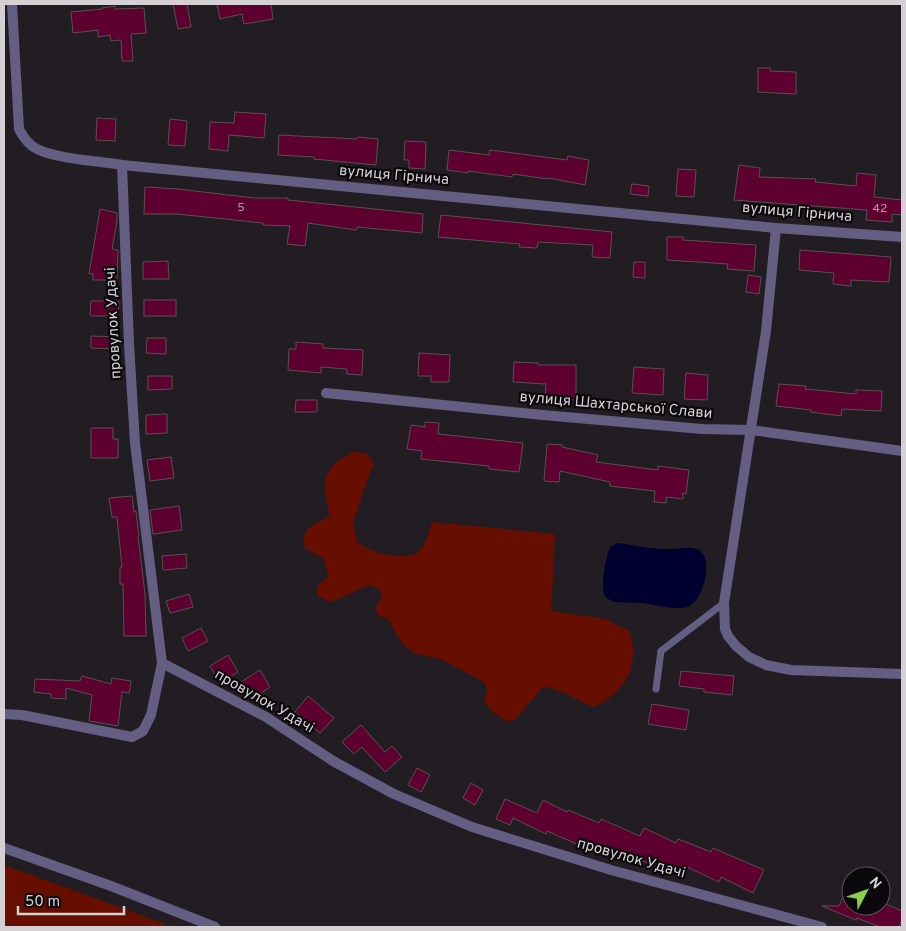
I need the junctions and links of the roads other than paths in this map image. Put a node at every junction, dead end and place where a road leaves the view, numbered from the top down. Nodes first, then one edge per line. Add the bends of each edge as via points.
1 (12, 4) edge
2 (122, 165) junction
3 (776, 228) junction
4 (902, 237) edge
5 (326, 393) dead end
6 (751, 430) junction
7 (902, 451) edge
8 (724, 602) junction
9 (162, 663) junction
10 (902, 674) edge
11 (656, 689) dead end
12 (4, 714) edge
13 (4, 848) edge
14 (215, 927) edge
15 (822, 927) edge

1 - 2 street, вулиця Гірнича via 18,129 36,148 51,154
2 - 3 street, вулиця Гірнича
2 - 9 street, провулок Удачі via 135,443
3 - 4 street, вулиця Гірнича
3 - 6 street via 766,332
5 - 6 street, вулиця Шахтарської Слави via 702,429
6 - 7 street, вулиця Шахтарської Слави
6 - 8 street
8 - 10 street via 728,636 749,657 766,665 791,670
8 - 11 lane via 661,651
9 - 12 street via 151,715 143,731 132,737
9 - 15 street, провулок Удачі via 266,717 333,761 394,794 472,828 611,870
13 - 14 street

